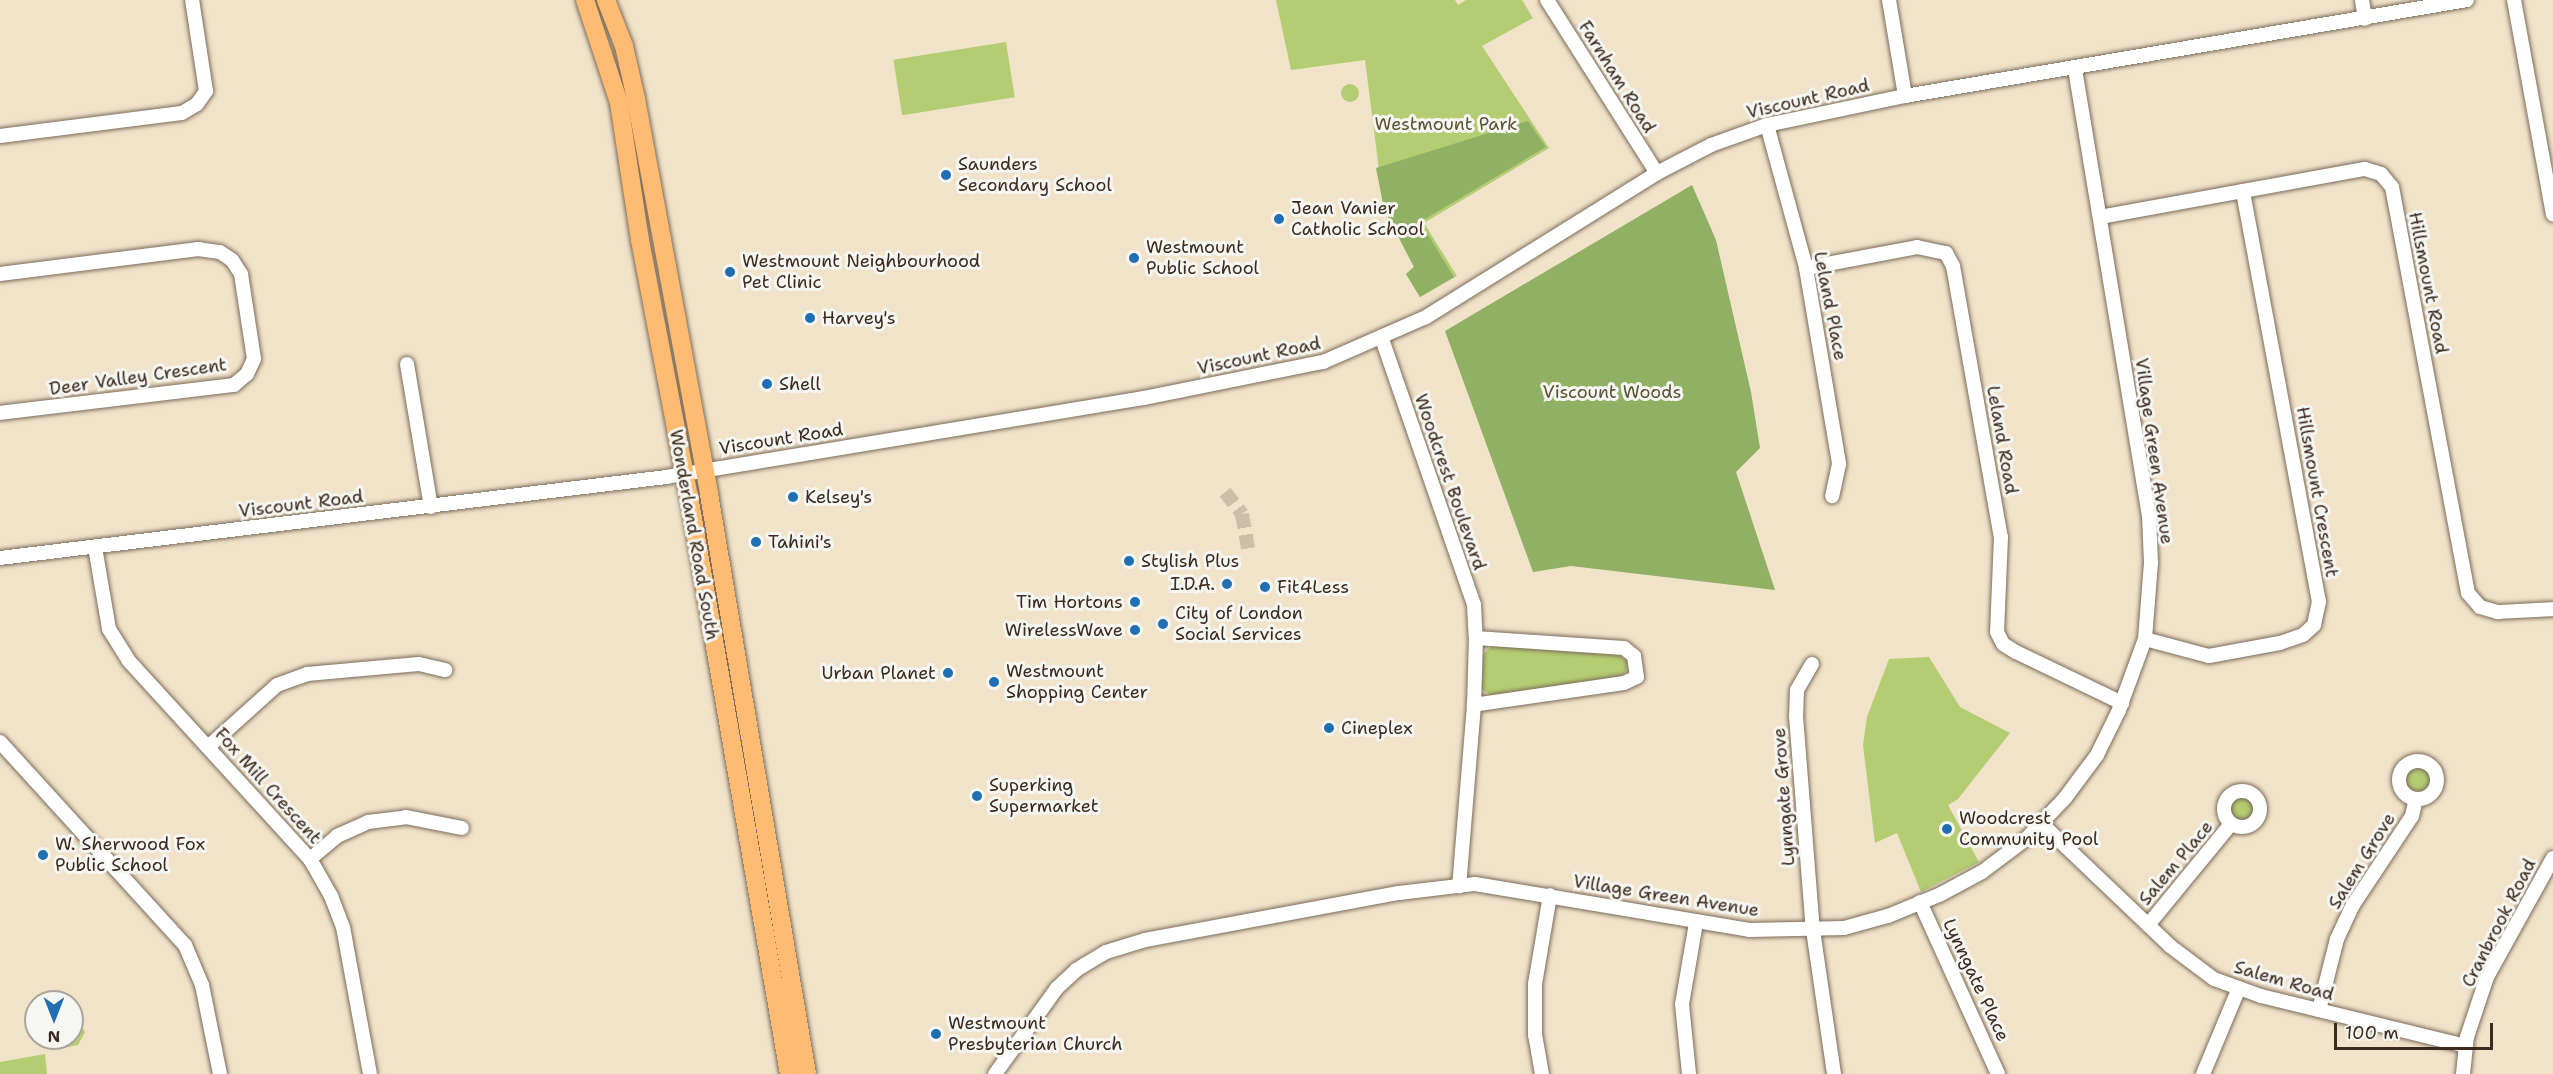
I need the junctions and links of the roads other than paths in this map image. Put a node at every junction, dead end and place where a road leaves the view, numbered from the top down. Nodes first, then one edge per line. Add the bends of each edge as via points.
1 (192, 0) edge
2 (585, 0) edge
3 (606, 0) edge
4 (1547, 0) edge
5 (1889, 0) edge
6 (2362, 0) edge
7 (2467, 0) edge
8 (2514, 0) edge
9 (2365, 19) junction
10 (2074, 68) junction
11 (1905, 96) junction
12 (1767, 124) junction
13 (0, 136) edge
14 (1658, 173) junction
15 (2243, 191) junction
16 (2553, 214) edge
17 (2100, 218) junction
18 (1806, 268) junction
19 (0, 274) edge
20 (1382, 339) junction
21 (407, 364) dead end
22 (0, 413) edge
23 (705, 470) junction
24 (685, 473) junction
25 (1832, 496) dead end
26 (431, 507) junction
27 (95, 547) junction
28 (0, 558) edge
29 (2553, 609) edge
30 (1476, 638) junction
31 (2145, 639) junction
32 (1812, 664) dead end
33 (445, 670) dead end
34 (2122, 703) junction
35 (1474, 705) junction
36 (0, 742) edge
37 (208, 747) junction
38 (2416, 799) dead end
39 (2041, 823) junction
40 (2231, 824) dead end
41 (462, 828) dead end
42 (2553, 858) edge
43 (310, 859) junction
44 (1458, 886) junction
45 (1550, 895) junction
46 (1920, 902) junction
47 (1696, 923) junction
48 (2148, 925) junction
49 (1813, 930) junction
50 (2239, 988) junction
51 (2319, 1010) junction
52 (2466, 1046) junction
53 (220, 1074) edge
54 (370, 1074) edge
55 (789, 1074) edge
56 (807, 1074) edge
57 (995, 1074) edge
58 (1542, 1074) edge
59 (1689, 1074) edge
60 (1834, 1074) edge
61 (1998, 1074) edge
62 (2204, 1074) edge
63 (2463, 1074) edge

1 - 13 street via 206,92 197,104 182,113
2 - 24 main road, Wonderland Road South via 619,103 640,240
3 - 23 main road, Wonderland Road South via 624,46 636,99
4 - 14 street, Farnham Road
5 - 11 street
6 - 9 street
7 - 9 street, Viscount Road
8 - 16 street
9 - 10 street, Viscount Road
10 - 11 street, Viscount Road
10 - 17 street, Village Green Avenue
11 - 12 street, Viscount Road
12 - 14 street, Viscount Road via 1711,145
12 - 18 street, Leland Place
14 - 20 street, Viscount Road via 1426,317
15 - 17 street, Hillsmount Road
15 - 29 street, Hillsmount Road via 2365,169 2380,174 2392,187 2468,593 2480,607 2498,612
15 - 31 street, Hillsmount Crescent via 2319,602 2314,625 2303,635 2280,643 2209,656
17 - 31 street, Village Green Avenue via 2149,516 2151,563
18 - 25 street, Leland Place via 1839,464
18 - 34 street, Leland Road via 1917,247 1946,253 1953,266 2001,537 1997,632 2003,644 2016,652
19 - 22 street, Deer Valley Crescent via 198,249 220,252 232,260 241,274 254,359 247,374 234,385
20 - 23 street, Viscount Road via 1323,362 1144,398
20 - 30 street, Woodcrest Boulevard via 1474,604
21 - 26 street
23 - 24 street, Viscount Road
23 - 56 main road, Wonderland Road South
24 - 26 street, Viscount Road
24 - 55 main road, Wonderland Road South
26 - 27 street, Viscount Road
27 - 28 street, Viscount Road
27 - 37 street, Fox Mill Crescent via 109,629 128,660
30 - 35 street, Woodcrest Boulevard
30 - 35 street via 1624,648 1634,656 1637,677 1624,683
31 - 34 street, Village Green Avenue
32 - 49 street, Lynngate Grove via 1797,690 1796,716
33 - 37 street via 419,664 307,674 277,685
34 - 39 street, Village Green Avenue via 2097,755
35 - 44 street, Woodcrest Boulevard
36 - 53 street via 185,945 202,985
37 - 43 street, Fox Mill Crescent
38 - 51 street, Salem Grove via 2412,816 2353,905 2337,939
39 - 46 street, Village Green Avenue via 1982,872
39 - 48 street, Salem Road
40 - 48 street, Salem Place
41 - 43 street via 406,817 368,822 337,836
42 - 52 street, Cranbrook Road via 2487,977
43 - 54 street, Fox Mill Crescent via 343,927
44 - 45 street, Village Green Avenue via 1475,884
44 - 57 street, Village Green Avenue via 1145,940 1106,952 1076,970 1057,988
45 - 47 street, Village Green Avenue
45 - 58 street via 1535,984 1535,1035
46 - 49 street, Village Green Avenue via 1866,922
46 - 61 street, Lynngate Place
47 - 49 street, Village Green Avenue via 1749,930
47 - 59 street via 1682,1005
48 - 50 street, Salem Road via 2214,979
49 - 60 street, Lynngate Grove
50 - 51 street, Salem Road
50 - 62 street
51 - 52 street, Salem Road
52 - 63 street, Cranbrook Road

